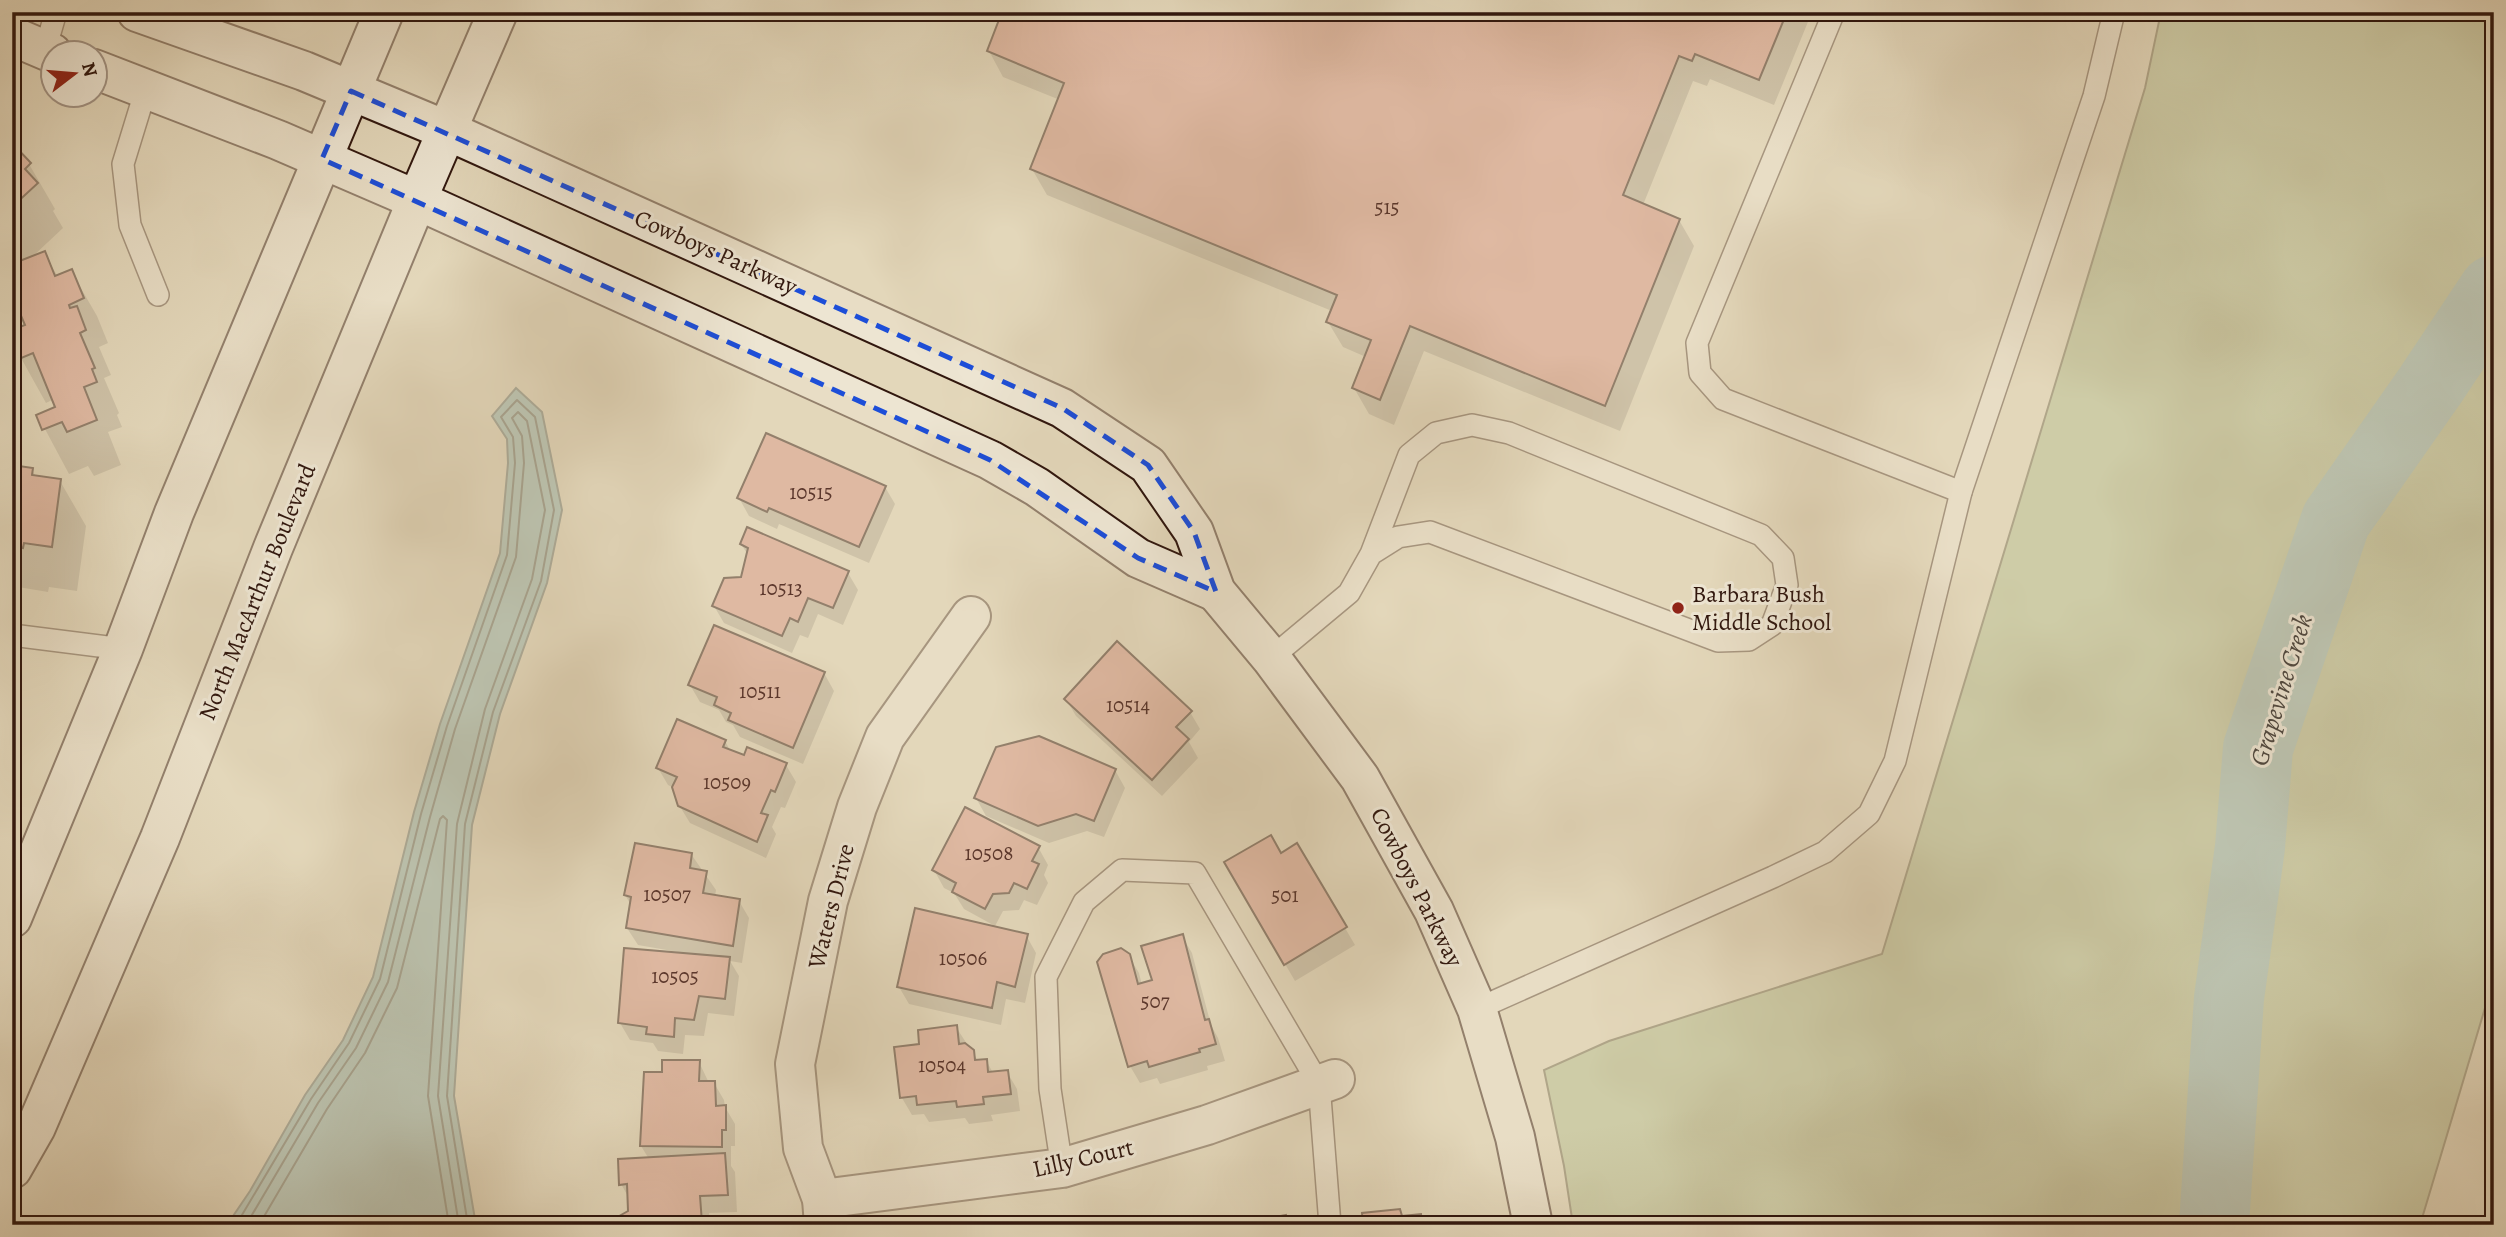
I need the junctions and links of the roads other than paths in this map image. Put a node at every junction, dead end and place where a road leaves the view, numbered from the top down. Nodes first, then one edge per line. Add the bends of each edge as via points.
1 (56, 12) edge
2 (137, 12) edge
3 (384, 12) edge
4 (498, 12) edge
5 (1834, 12) edge
6 (2114, 12) edge
7 (36, 46) edge
8 (108, 74) edge
9 (146, 89) junction
10 (351, 91) junction
11 (448, 131) junction
12 (322, 159) junction
13 (417, 200) junction
14 (158, 295) dead end
15 (1961, 492) junction
16 (1371, 554) junction
17 (1216, 592) junction
18 (971, 616) dead end
19 (12, 635) edge
20 (123, 649) junction
21 (1271, 658) junction
22 (12, 918) edge
23 (1477, 1009) junction
24 (1327, 1082) junction
25 (1062, 1168) junction
26 (12, 1169) edge
27 (823, 1212) edge
28 (1331, 1225) edge
29 (1533, 1225) edge

1 - 7 lane
2 - 10 street, Cowboys Parkway
3 - 10 street
4 - 11 street, North MacArthur Boulevard
5 - 15 lane via 1697,343 1700,373 1723,398
6 - 15 lane via 2094,96
8 - 9 street, Cowboys Parkway
9 - 12 street, Cowboys Parkway
9 - 14 lane via 123,164 130,225
10 - 11 street, Cowboys Parkway
10 - 12 street
11 - 13 street, North MacArthur Boulevard
11 - 17 street, Cowboys Parkway via 1062,408 1149,465 1194,532
12 - 13 street, Cowboys Parkway
12 - 20 street via 174,513
13 - 17 street, Cowboys Parkway via 989,460 1037,487 1138,558
13 - 26 street, North MacArthur Boulevard via 273,548 160,838 36,1127
15 - 23 lane via 1895,761 1869,814 1825,852
16 - 16 lane via 1398,537 1430,532 1717,641 1749,640 1772,625 1787,585 1783,558 1761,535 1509,432 1472,425 1436,433 1409,455
16 - 21 lane via 1349,593
17 - 21 street, Cowboys Parkway
18 - 27 street, Waters Drive via 885,737 828,901 795,1064 803,1148
19 - 20 lane
20 - 22 street
21 - 23 street, Cowboys Parkway via 1360,778 1434,911
23 - 29 street, Cowboys Parkway via 1514,1137
24 - 25 street, Lilly Court via 1207,1125
24 - 25 lane via 1195,873 1122,870 1084,902 1046,976 1050,1089
24 - 28 lane
25 - 27 street, Lilly Court

